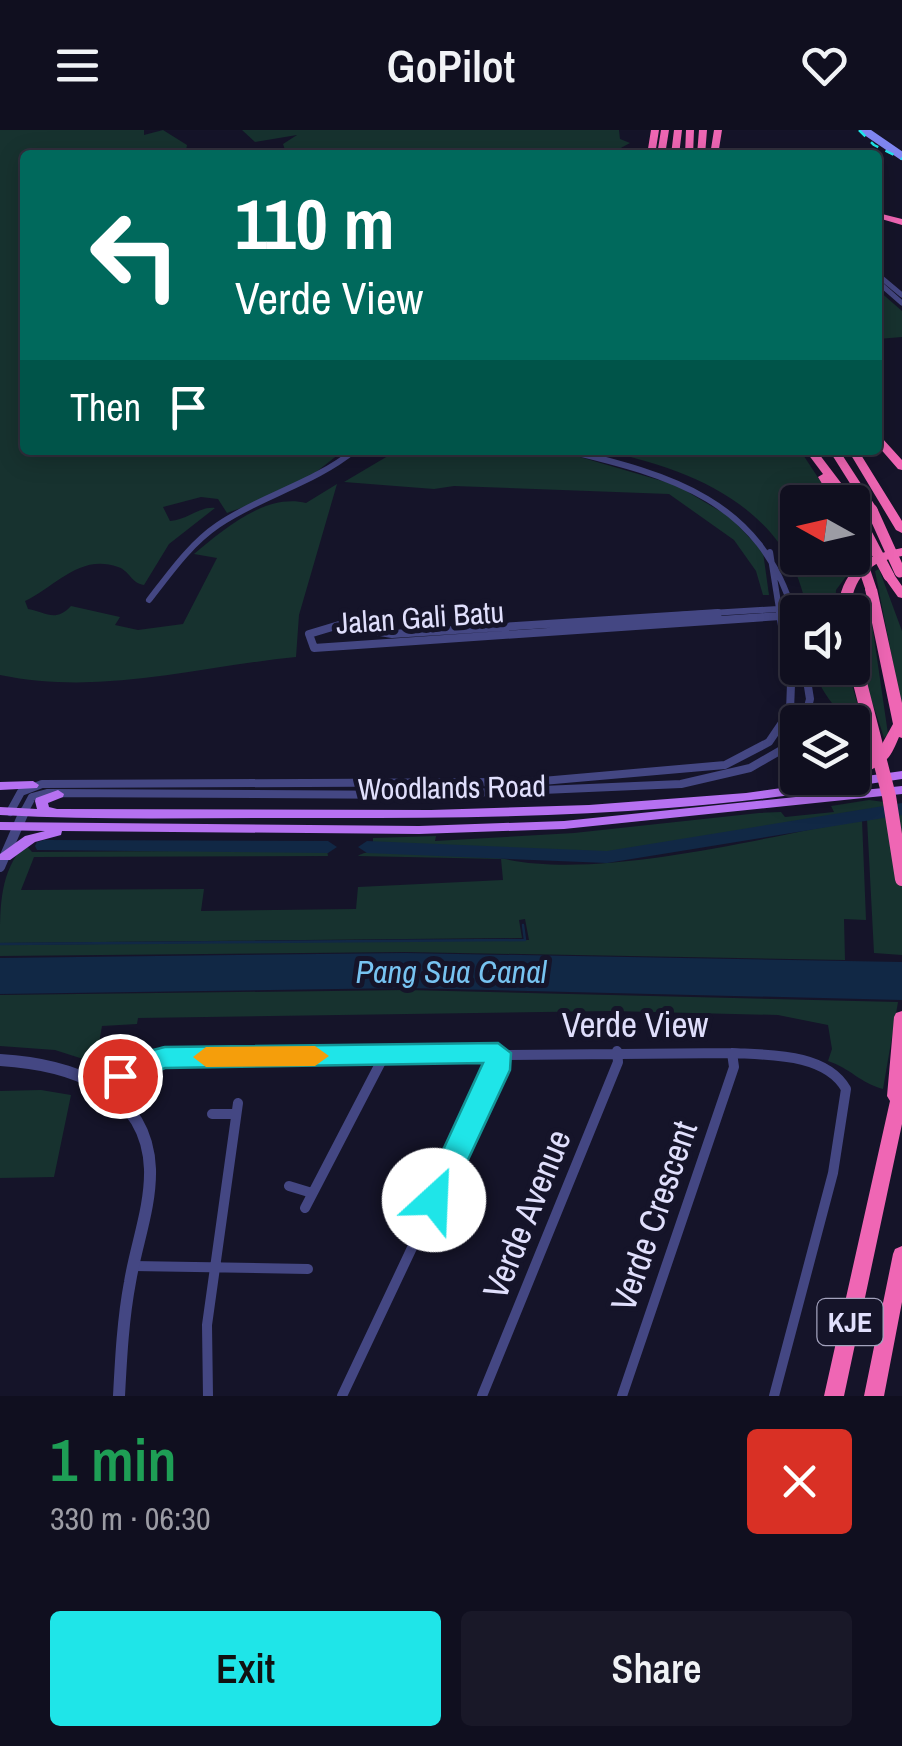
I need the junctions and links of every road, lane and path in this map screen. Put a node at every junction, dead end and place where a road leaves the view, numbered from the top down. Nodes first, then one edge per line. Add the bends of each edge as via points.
1 (864, 130) edge
2 (876, 130) edge
3 (902, 153) edge
4 (882, 282) edge
5 (902, 299) edge
6 (882, 444) edge
7 (348, 455) edge
8 (585, 455) edge
9 (811, 455) edge
10 (812, 455) edge
11 (837, 455) edge
12 (856, 455) edge
13 (902, 467) edge
14 (828, 485) edge
15 (836, 485) edge
16 (902, 530) edge
17 (870, 534) edge
18 (770, 552) junction
19 (902, 552) edge
20 (866, 575) edge
21 (897, 577) edge
22 (902, 594) edge
23 (790, 595) edge
24 (846, 595) edge
25 (149, 600) dead end
26 (779, 612) junction
27 (861, 685) edge
28 (900, 730) edge
29 (780, 751) edge
30 (870, 763) edge
31 (902, 775) edge
32 (870, 780) joint
33 (33, 785) junction
34 (0, 786) edge
35 (902, 790) edge
36 (780, 792) edge
37 (58, 794) junction
38 (880, 794) junction
39 (12, 812) edge
40 (54, 813) junction
41 (78, 827) junction
42 (5, 828) edge
43 (2, 862) edge
44 (902, 879) edge
45 (902, 1017) edge
46 (616, 1051) junction
47 (498, 1053) junction
48 (732, 1053) junction
49 (384, 1056) junction
50 (0, 1060) edge
51 (104, 1086) junction
52 (902, 1086) edge
53 (212, 1114) dead end
54 (894, 1122) junction
55 (289, 1186) dead end
56 (312, 1193) junction
57 (304, 1208) dead end
58 (902, 1254) edge
59 (132, 1266) junction
60 (214, 1266) junction
61 (308, 1269) dead end
62 (119, 1396) edge
63 (208, 1396) edge
64 (342, 1396) edge
65 (482, 1396) edge
66 (622, 1396) edge
67 (774, 1396) edge
68 (834, 1396) edge
69 (874, 1396) edge

1 - 3 main road
2 - 3 main road
4 - 5 street
6 - 13 highway
7 - 25 street via 299,490 214,528
8 - 18 street via 679,484 734,515
9 - 14 highway
10 - 15 highway
11 - 21 highway, bridge via 872,510
12 - 16 highway
17 - 21 highway, bridge
18 - 23 street
18 - 26 street
19 - 24 highway via 862,567
20 - 28 highway, bridge
21 - 22 highway
26 - 26 street, Jalan Gali Batu via 314,648 309,634 340,624 392,634
26 - 33 street via 792,684 790,712 769,742 725,765 531,782
27 - 44 highway, bridge
28 - 30 highway
29 - 37 street via 750,768 682,784 425,796
31 - 32 main road, Woodlands Road
32 - 38 main road via 885,786
33 - 34 main road
33 - 39 street via 21,792
35 - 38 main road, Woodlands Road
36 - 40 main road, Woodlands Road via 485,814
37 - 39 street via 38,794
37 - 40 main road via 40,806
38 - 41 main road, Woodlands Road via 564,825
39 - 40 main road, Woodlands Road
39 - 42 street
41 - 42 main road, Woodlands Road
41 - 43 main road via 30,839
42 - 43 street
45 - 54 highway
46 - 47 street, Verde View
46 - 48 street, Verde View
46 - 65 street, Verde Avenue via 618,1062
47 - 49 street, Verde View
47 - 64 street via 496,1070
48 - 66 street, Verde Crescent via 734,1067
48 - 67 street, Verde View via 782,1056 834,1072 846,1088 834,1173
49 - 51 street, Verde View via 156,1058
49 - 56 street
50 - 51 street via 76,1070
51 - 59 street via 138,1120 147,1143 148,1191
52 - 54 highway, KJE
53 - 60 street via 237,1109
54 - 68 highway, KJE
55 - 56 street
56 - 57 street
58 - 69 highway, KJE
59 - 60 street
59 - 62 street
60 - 61 street
60 - 63 street

